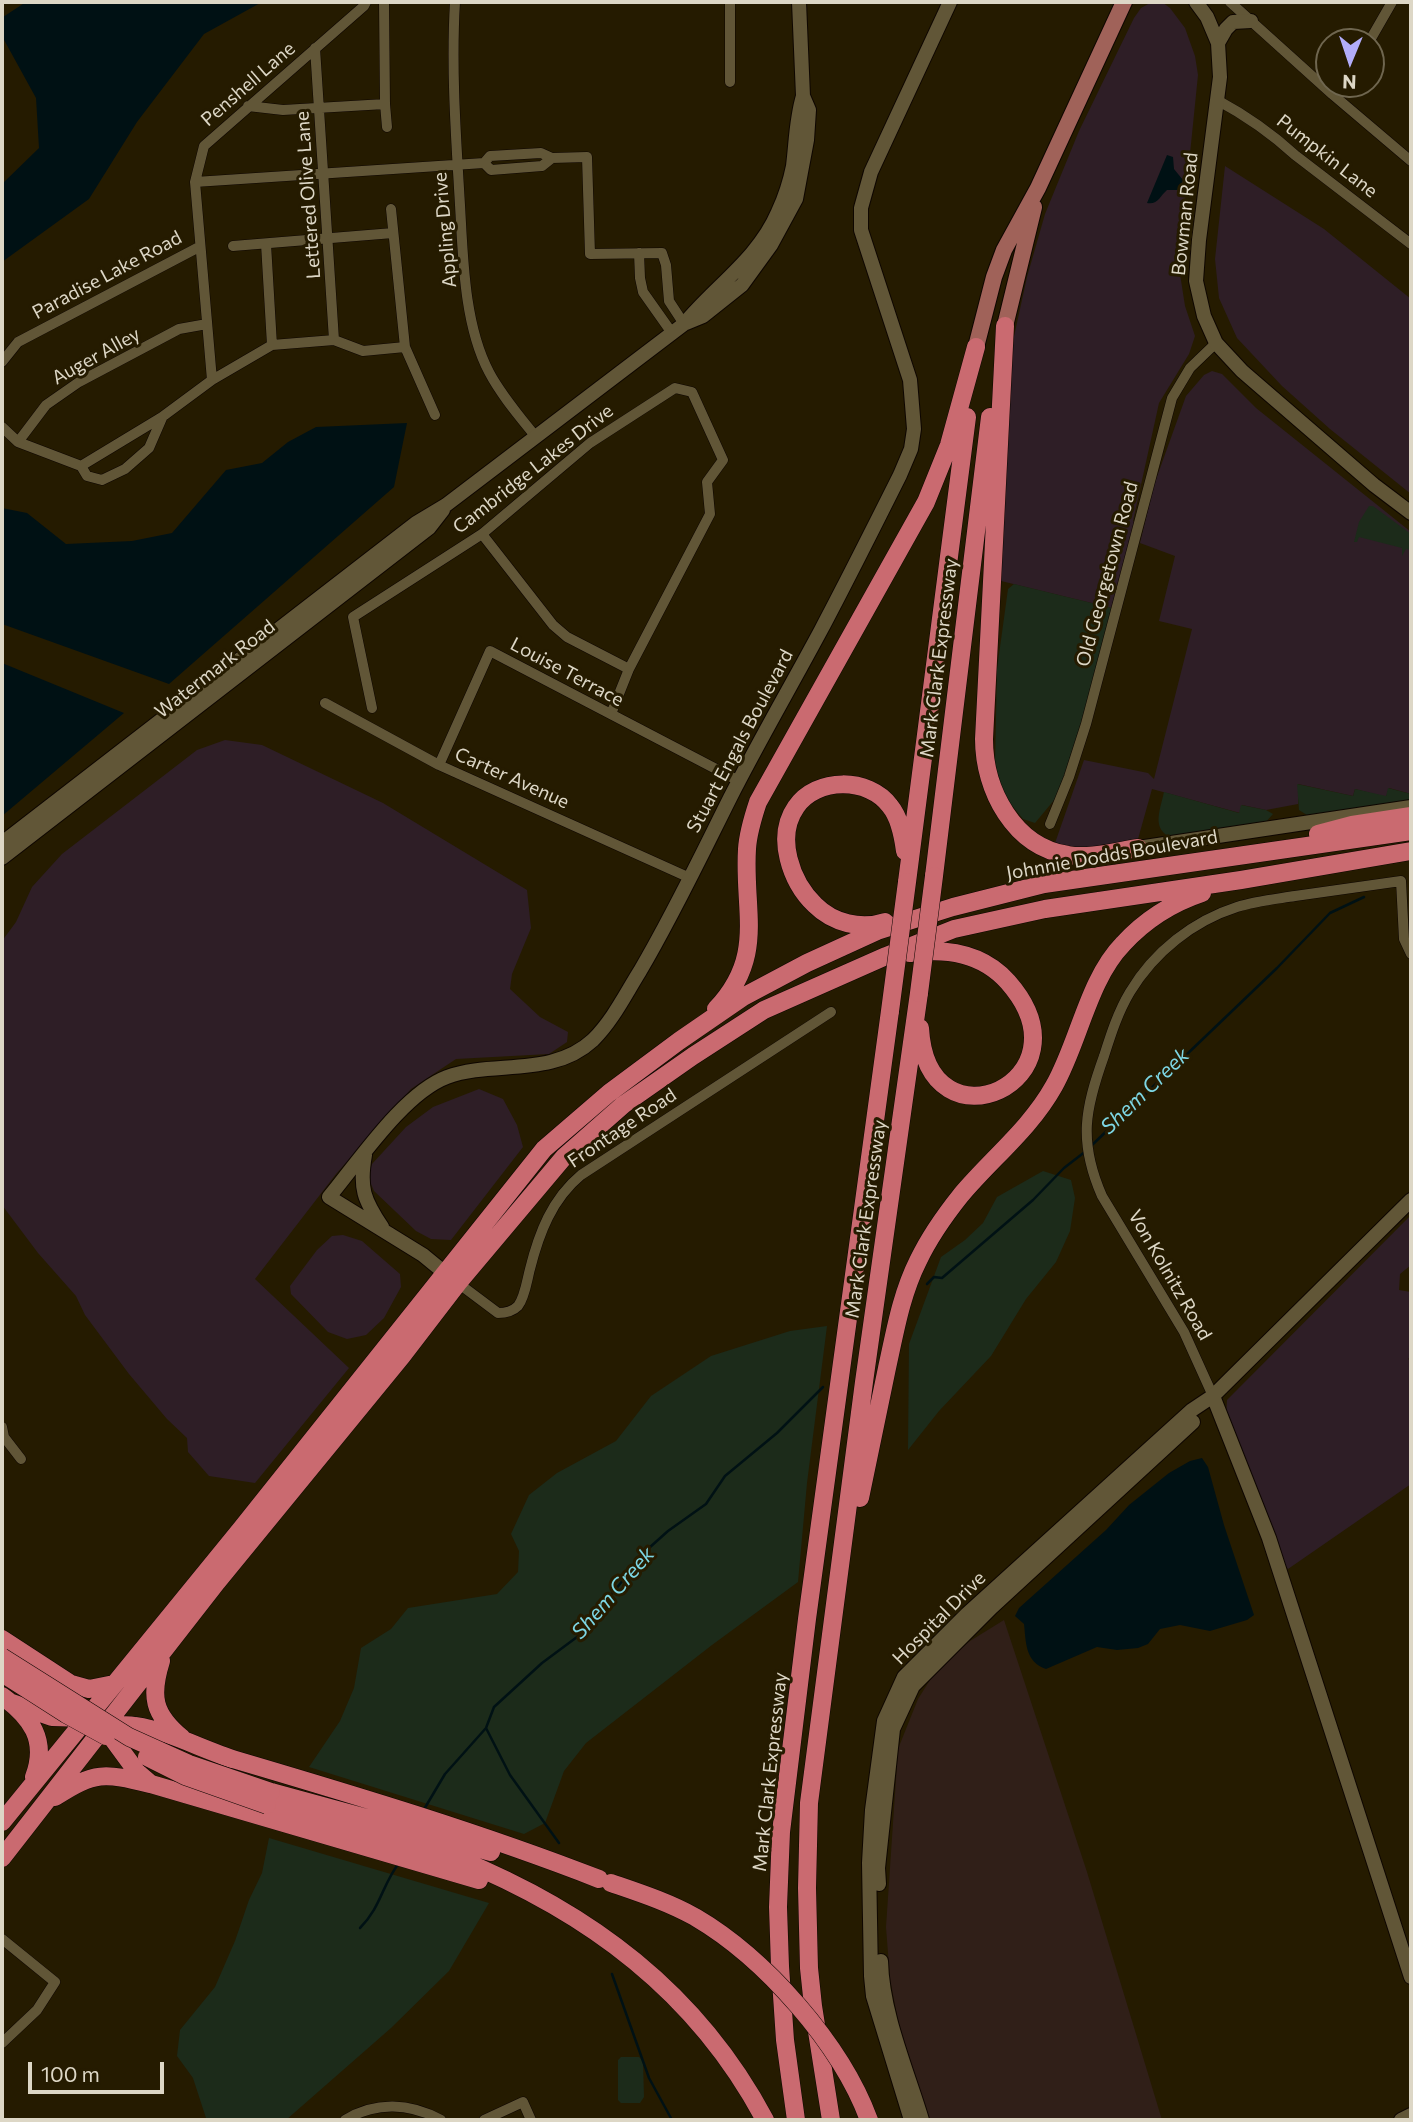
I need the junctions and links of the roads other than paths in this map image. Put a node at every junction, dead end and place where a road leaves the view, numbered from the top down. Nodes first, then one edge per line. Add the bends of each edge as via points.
1 (366, 2) edge
2 (384, 2) edge
3 (454, 2) edge
4 (730, 2) edge
5 (799, 2) edge
6 (950, 2) edge
7 (1124, 2) edge
8 (1196, 2) edge
9 (1230, 2) edge
10 (1392, 2) edge
11 (1251, 21) junction
12 (1377, 28) edge
13 (1218, 43) junction
14 (315, 48) junction
15 (1315, 79) edge
16 (730, 82) dead end
17 (1337, 98) edge
18 (1217, 100) junction
19 (385, 104) junction
20 (248, 106) junction
21 (320, 109) junction
22 (387, 127) dead end
23 (1411, 161) edge
24 (457, 165) junction
25 (325, 174) junction
26 (195, 182) junction
27 (1038, 188) junction
28 (391, 209) dead end
29 (393, 233) junction
30 (328, 238) junction
31 (267, 244) junction
32 (1411, 244) edge
33 (233, 246) dead end
34 (199, 247) junction
35 (639, 253) junction
36 (207, 324) junction
37 (684, 324) junction
38 (1005, 326) junction
39 (672, 333) junction
40 (334, 340) junction
41 (1216, 343) junction
42 (272, 345) junction
43 (405, 347) junction
44 (976, 347) junction
45 (2, 362) edge
46 (212, 380) junction
47 (435, 415) dead end
48 (162, 417) junction
49 (2, 427) edge
50 (536, 437) junction
51 (18, 442) junction
52 (81, 466) junction
53 (446, 505) junction
54 (1411, 513) edge
55 (482, 534) junction
56 (629, 669) junction
57 (325, 703) dead end
58 (372, 708) dead end
59 (611, 714) junction
60 (439, 765) junction
61 (739, 781) junction
62 (1411, 807) edge
63 (1411, 816) edge
64 (1050, 824) dead end
65 (1411, 831) edge
66 (2, 843) edge
67 (1138, 848) joint
68 (1411, 851) edge
69 (1236, 855) junction
70 (2, 858) edge
71 (690, 878) junction
72 (1241, 880) junction
73 (907, 882) junction
74 (1044, 884) junction
75 (1411, 954) edge
76 (886, 956) junction
77 (919, 993) junction
78 (831, 1012) dead end
79 (696, 1029) junction
80 (365, 1154) junction
81 (1411, 1200) edge
82 (384, 1231) junction
83 (451, 1278) junction
84 (1213, 1396) junction
85 (2, 1427) edge
86 (21, 1459) dead end
87 (2, 1639) edge
88 (164, 1652) junction
89 (829, 1656) junction
90 (2, 1657) edge
91 (2, 1673) edge
92 (59, 1678) junction
93 (114, 1684) junction
94 (7, 1700) edge
95 (86, 1718) junction
96 (104, 1727) junction
97 (187, 1742) junction
98 (151, 1784) junction
99 (31, 1786) junction
100 (269, 1798) junction
101 (43, 1805) junction
102 (2, 1822) edge
103 (2, 1857) edge
104 (605, 1881) junction
105 (536, 1896) junction
106 (2, 1939) edge
107 (1411, 1977) edge
108 (2, 2043) edge
109 (1411, 2115) edge
110 (345, 2120) edge
111 (441, 2120) edge
112 (484, 2120) edge
113 (531, 2120) edge
114 (765, 2120) edge
115 (796, 2120) edge
116 (831, 2120) edge
117 (869, 2120) edge
118 (911, 2120) edge
119 (922, 2120) edge
120 (1401, 2120) edge

1 - 14 street, Penshell Lane
2 - 19 street
3 - 24 street, Appling Drive
4 - 16 street
5 - 37 street, Watermark Road via 803,96 809,110 796,198 771,245 742,285 704,316
6 - 61 street, Stuart Engals Boulevard via 871,172 861,208 861,230 910,380 911,449
7 - 27 main road
8 - 13 street, Bowman Road
9 - 11 street
10 - 12 street
11 - 13 street via 1233,22
11 - 15 street
13 - 18 street, Bowman Road
14 - 20 street, Penshell Lane
14 - 21 street, Lettered Olive Lane
17 - 23 street
18 - 32 street, Pumpkin Lane via 1277,139
18 - 41 street, Bowman Road via 1196,281
19 - 21 street
19 - 22 street
20 - 21 street
20 - 26 street, Penshell Lane via 204,146
21 - 25 street, Lettered Olive Lane
24 - 25 street
24 - 35 street via 484,163 491,170 542,166 552,158 587,157 590,254
24 - 50 street, Appling Drive via 464,270 475,337 489,372
25 - 26 street
25 - 30 street, Lettered Olive Lane
26 - 34 street, Penshell Lane
27 - 38 main road
27 - 44 main road via 1004,250
28 - 29 street
29 - 30 street
29 - 43 street
30 - 31 street
30 - 40 street, Lettered Olive Lane
31 - 33 street
31 - 42 street
34 - 36 street, Penshell Lane
34 - 45 street, Paradise Lake Road via 18,342
35 - 37 street via 662,253 669,302
35 - 39 street via 643,292
36 - 46 street, Penshell Lane
36 - 51 street, Auger Alley via 179,329 79,382 46,405
37 - 39 street, Watermark Road
38 - 67 highway via 984,739 987,772 1004,811 1040,848 1070,856
38 - 77 highway, Mark Clark Expressway, bridge
39 - 50 street, Watermark Road
40 - 42 street
40 - 43 street via 363,351
41 - 54 street, Bowman Road via 1282,406
41 - 64 street, Old Georgetown Road via 1190,368 1172,398 1086,724
42 - 46 street
43 - 47 street
44 - 73 highway, Mark Clark Expressway
44 - 79 highway via 949,445 926,502 758,802 747,850 750,934 742,971 720,1005
46 - 48 street
48 - 52 street
48 - 52 street via 149,448 125,469 102,480 87,476
49 - 51 street
50 - 53 street, Watermark Road
51 - 52 street
53 - 66 street, Watermark Road via 416,523
53 - 70 street, Watermark Road via 429,528
55 - 56 street via 553,625
55 - 56 street, Cambridge Lakes Drive via 590,443 675,388 692,392 723,460 707,482 710,514
55 - 58 street, Cambridge Lakes Drive via 353,617
56 - 59 street, Cambridge Lakes Drive
57 - 60 street, Carter Avenue
59 - 60 street, Louise Terrace via 490,651
59 - 61 street, Louise Terrace
60 - 71 street, Carter Avenue
61 - 71 street, Stuart Engals Boulevard
62 - 67 street, Johnnie Dodds Boulevard
63 - 69 highway via 1352,825
65 - 69 highway, Johnnie Dodds Boulevard
68 - 72 highway
69 - 74 highway, Johnnie Dodds Boulevard
71 - 80 street, Stuart Engals Boulevard via 609,1024 589,1043 548,1063 472,1069 444,1078 400,1111
72 - 76 highway via 1045,909 954,929
72 - 89 highway via 1160,912 1122,944 1099,980 1047,1098 961,1195 918,1261 895,1329
73 - 74 highway via 901,828 884,798 853,784 837,785 810,794 796,807 787,845 793,872 815,905 844,922 880,923 986,890
73 - 115 highway, Mark Clark Expressway, bridge via 782,1832 778,1933
74 - 79 highway, Johnnie Dodds Boulevard via 877,931 807,962
75 - 84 street, Von Kolnitz Road via 1404,939 1401,881 1237,906 1186,931 1166,948 1130,992 1116,1021 1086,1116 1094,1178 1184,1332
76 - 77 highway via 944,951 989,965 1015,989 1030,1018 1033,1043 1026,1068 1011,1084 993,1093 961,1095 940,1084 924,1052
76 - 83 highway via 764,1010 623,1105 564,1157
77 - 89 highway, Mark Clark Expressway
78 - 83 street, Frontage Road via 566,1188 538,1236 517,1307 498,1313
79 - 83 highway, Johnnie Dodds Boulevard via 609,1093 544,1149
80 - 82 street via 361,1173 364,1195
80 - 82 street, Stuart Engals Boulevard via 329,1196
81 - 84 street, Hospital Drive
82 - 83 street, Stuart Engals Boulevard
83 - 88 highway via 402,1356
83 - 93 highway
84 - 107 street, Von Kolnitz Road via 1269,1538
84 - 118 street, Hospital Drive via 966,1615 905,1677 884,1721 869,1863 873,1996
84 - 119 street, Hospital Drive via 1200,1416 913,1686 893,1729 878,1868 881,1975
85 - 86 street
87 - 92 highway
88 - 96 highway
88 - 97 highway via 155,1686 156,1708
89 - 116 highway, Mark Clark Expressway via 809,1803 807,1888 813,2006
90 - 100 highway, bridge via 129,1737
91 - 100 highway, bridge via 66,1714 185,1776
92 - 93 highway via 89,1689
92 - 95 highway
93 - 95 highway
94 - 95 highway via 52,1717
94 - 99 highway via 37,1735 40,1754
95 - 96 highway
95 - 99 highway
96 - 97 highway via 134,1725
96 - 98 highway via 136,1772
96 - 101 highway
97 - 104 highway
98 - 101 highway via 96,1776
98 - 105 highway
99 - 102 highway
100 - 104 highway
100 - 105 highway via 454,1858
101 - 103 highway
104 - 117 highway, bridge via 696,1918 744,1953 795,2002 834,2054
105 - 114 highway via 580,1920 656,1978 720,2049
106 - 108 street via 55,1982 37,2010
109 - 120 street
110 - 111 street via 393,2105 424,2111
112 - 113 street via 523,2102

